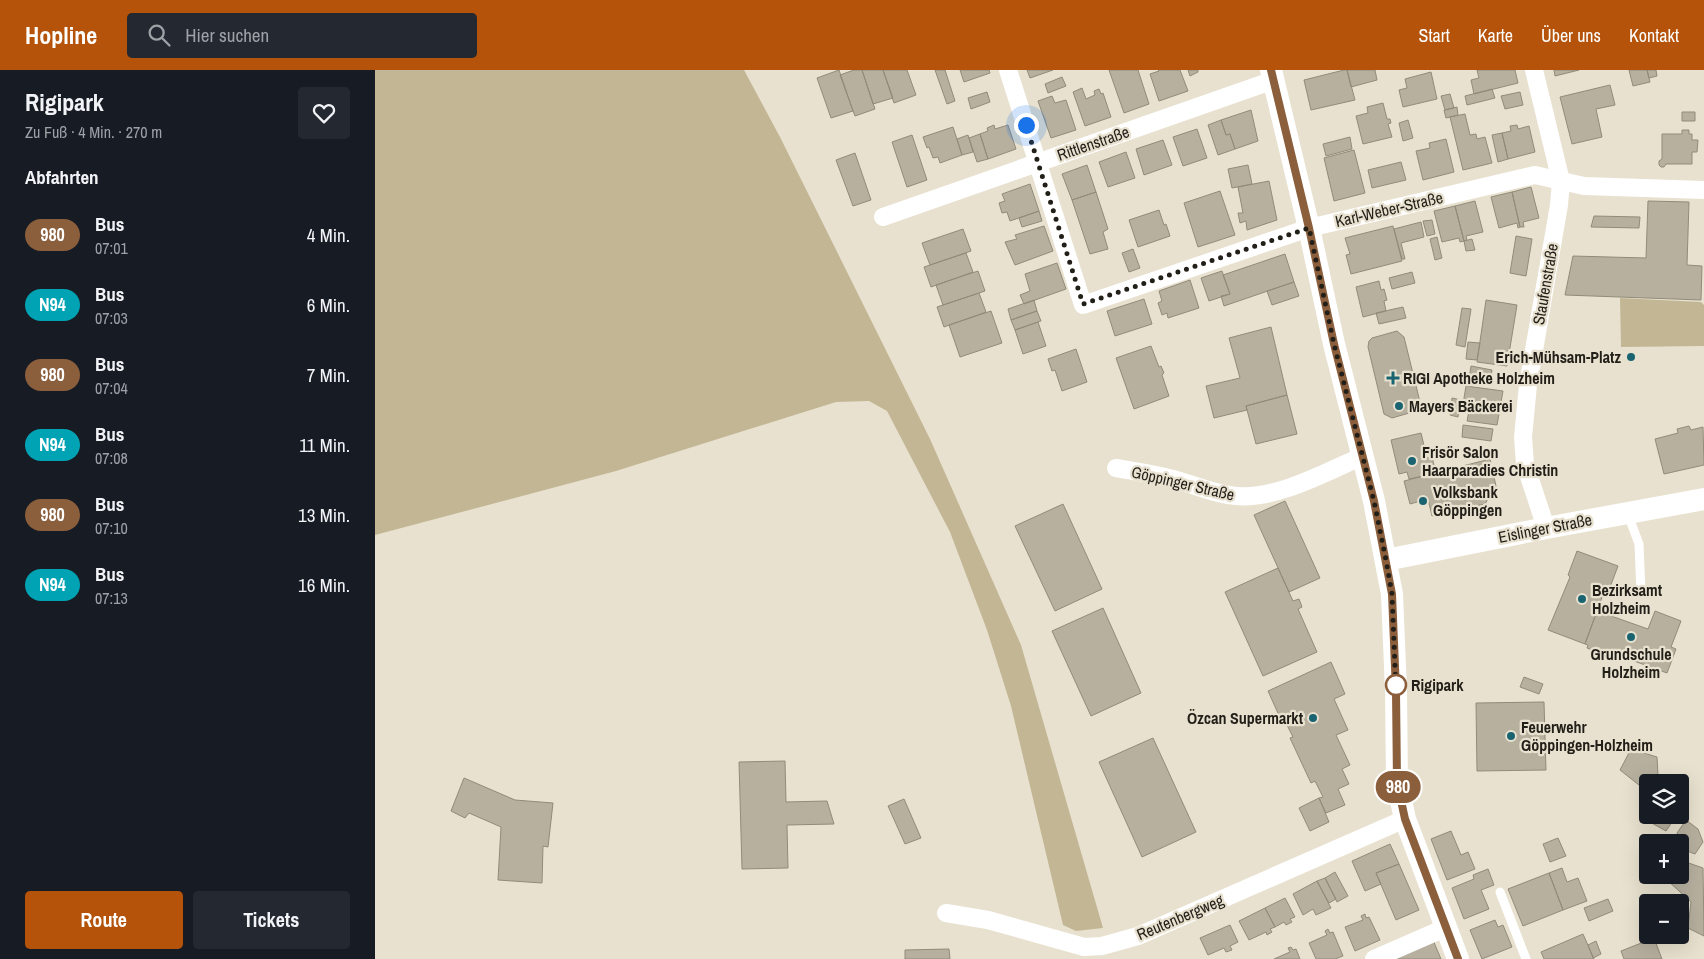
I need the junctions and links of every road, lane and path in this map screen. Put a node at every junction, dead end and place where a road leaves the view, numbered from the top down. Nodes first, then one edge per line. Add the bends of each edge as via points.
1 (1008, 70) edge
2 (1534, 70) edge
3 (1273, 75) edge
4 (1038, 162) junction
5 (1561, 181) junction
6 (1704, 190) edge
7 (883, 217) dead end
8 (1309, 228) junction
9 (1363, 456) junction
10 (1116, 468) dead end
11 (1704, 499) edge
12 (1627, 512) junction
13 (1547, 528) junction
14 (1386, 560) junction
15 (1641, 593) dead end
16 (1405, 819) junction
17 (1500, 892) dead end
18 (946, 913) dead end
19 (1445, 928) junction
20 (1105, 953) edge
21 (1374, 959) edge
22 (1458, 959) edge
23 (1526, 959) edge

1 - 4 street
2 - 5 street, Staufenstraße
3 - 4 street, Rittlenstraße
3 - 8 street
4 - 7 street, Rittlenstraße
4 - 8 street, Karl-Weber-Straße via 1083,304
5 - 6 street, Karl-Weber-Straße via 1584,186
5 - 8 street, Karl-Weber-Straße via 1535,175
5 - 13 street, Staufenstraße via 1528,385 1523,437 1525,464
8 - 9 street
9 - 10 street, Göppinger Straße via 1280,490 1258,495 1216,493 1170,478
9 - 14 street
11 - 12 street, Eislinger Straße
12 - 13 street, Eislinger Straße
12 - 15 lane via 1639,544
13 - 14 street, Eislinger Straße
14 - 16 street via 1394,618 1397,782
16 - 19 street
16 - 20 street, Reutenbergweg
17 - 23 lane
18 - 20 street, Reutenbergweg via 988,920
19 - 21 street
19 - 22 street

